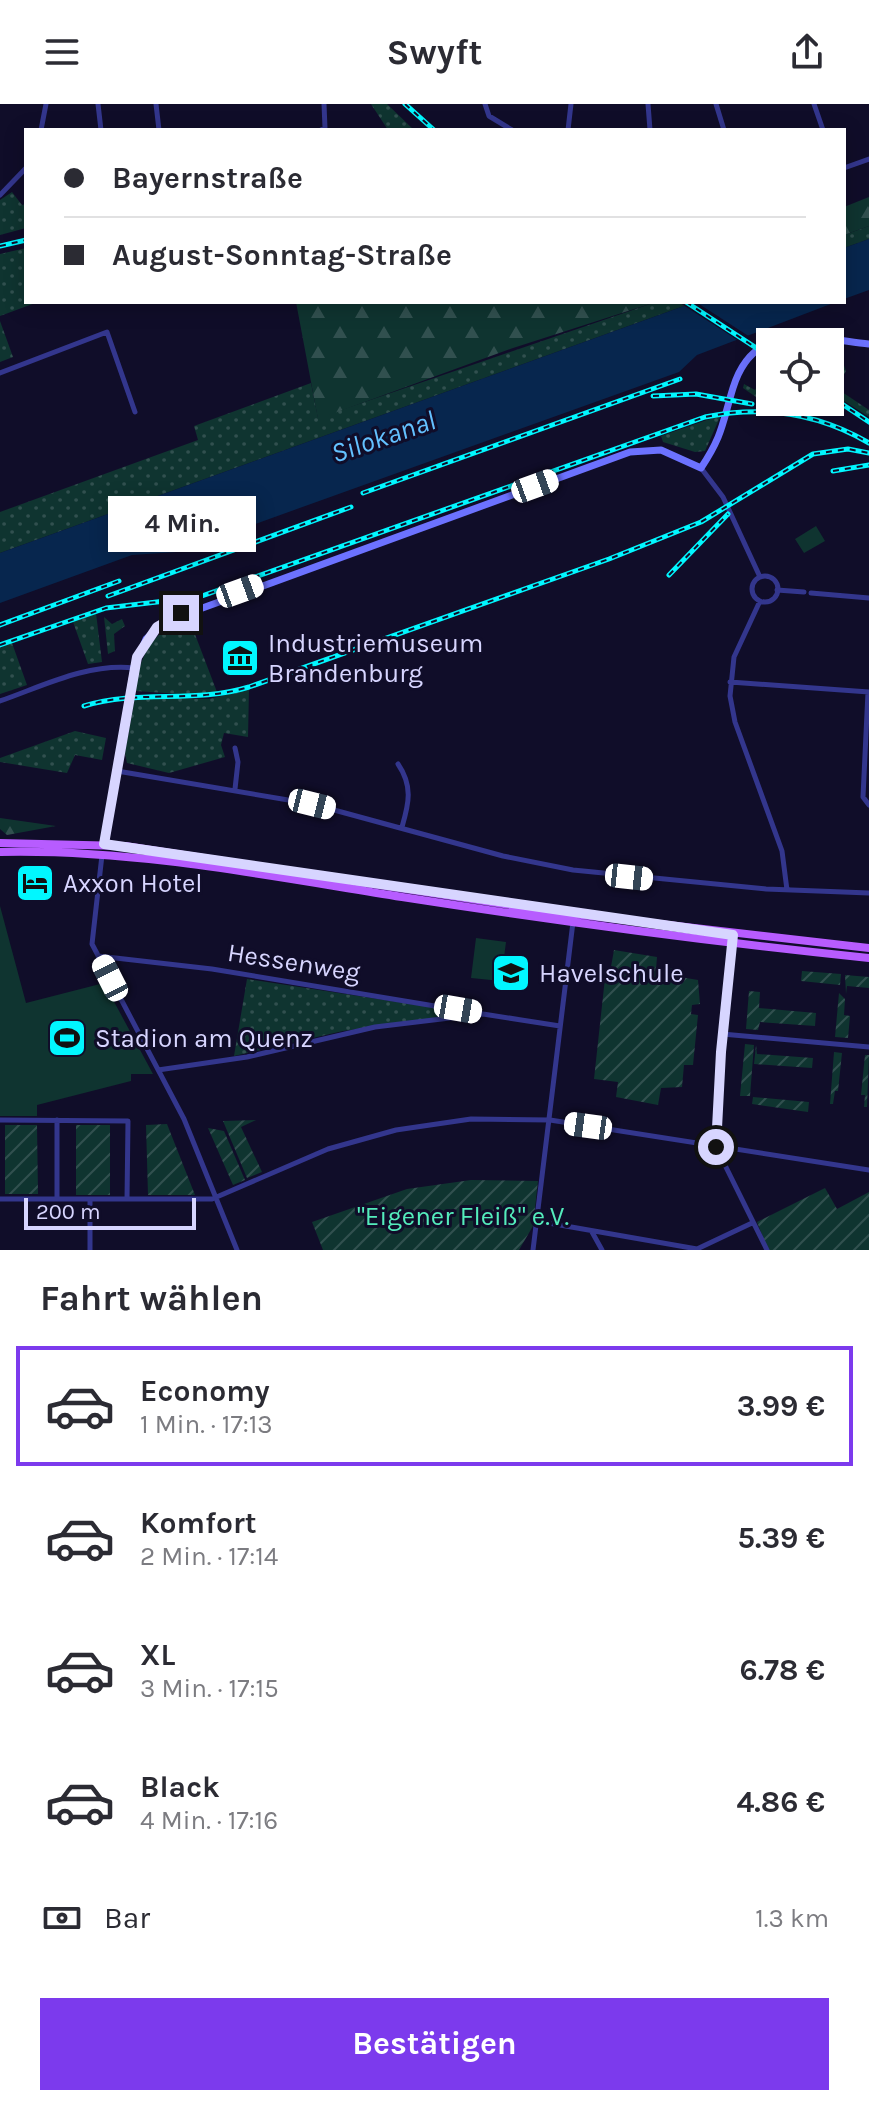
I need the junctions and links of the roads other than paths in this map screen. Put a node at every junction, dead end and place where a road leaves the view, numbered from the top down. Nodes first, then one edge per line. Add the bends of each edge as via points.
1 (46, 104) edge
2 (98, 104) edge
3 (156, 104) edge
4 (324, 104) edge
5 (485, 104) edge
6 (571, 104) edge
7 (648, 104) edge
8 (716, 104) edge
9 (814, 104) edge
10 (41, 128) edge
11 (101, 128) edge
12 (159, 128) edge
13 (325, 128) edge
14 (509, 128) edge
15 (568, 128) edge
16 (650, 128) edge
17 (723, 128) edge
18 (822, 128) edge
19 (869, 159) edge
20 (846, 167) edge
21 (24, 170) edge
22 (0, 195) edge
23 (869, 344) edge
24 (0, 373) edge
25 (135, 412) dead end
26 (701, 468) junction
27 (760, 577) junction
28 (777, 590) junction
29 (869, 598) edge
30 (760, 601) junction
31 (134, 668) junction
32 (730, 682) junction
33 (869, 692) edge
34 (0, 701) edge
35 (235, 748) dead end
36 (398, 764) dead end
37 (117, 771) junction
38 (235, 789) junction
39 (869, 805) edge
40 (402, 827) junction
41 (0, 843) edge
42 (104, 844) junction
43 (0, 852) edge
44 (102, 854) junction
45 (787, 890) junction
46 (869, 893) edge
47 (573, 922) junction
48 (733, 940) junction
49 (869, 948) edge
50 (98, 956) junction
51 (869, 958) edge
52 (483, 1014) junction
53 (560, 1026) junction
54 (722, 1034) junction
55 (869, 1047) edge
56 (158, 1070) junction
57 (0, 1120) edge
58 (57, 1120) junction
59 (550, 1120) junction
60 (718, 1149) junction
61 (869, 1170) edge
62 (216, 1198) junction
63 (0, 1199) edge
64 (57, 1199) junction
65 (90, 1199) junction
66 (127, 1199) junction
67 (537, 1221) junction
68 (752, 1223) junction
69 (592, 1232) junction
70 (90, 1250) edge
71 (237, 1250) edge
72 (533, 1250) edge
73 (602, 1250) edge
74 (767, 1250) edge

1 - 10 street
2 - 11 street
3 - 12 street
4 - 13 street
5 - 14 street via 489,116
6 - 15 street
7 - 16 street
8 - 17 street
9 - 18 street
19 - 20 street
21 - 22 street
23 - 26 street via 797,337 759,347 737,376 723,433
24 - 25 street via 107,332
26 - 27 street via 723,497
26 - 31 street via 678,455 652,450 606,461 181,613 151,633
27 - 28 street via 772,578
27 - 30 street via 753,589
28 - 29 street
28 - 30 street via 770,601
30 - 32 street via 736,650
31 - 34 street via 85,671
31 - 37 street
32 - 33 street
32 - 45 street via 735,722 782,851
33 - 39 street via 863,797
35 - 38 street
36 - 40 street via 410,790
37 - 38 street
37 - 42 street
38 - 40 street
40 - 45 street via 573,870
41 - 42 main road
42 - 44 main road
42 - 48 main road
43 - 44 main road
44 - 47 main road
44 - 50 street via 91,935
45 - 46 street
47 - 48 main road
47 - 53 street
48 - 49 main road
48 - 51 main road
48 - 54 street
50 - 52 street, Hessenweg via 212,969
50 - 56 street
52 - 53 street, Hessenweg
52 - 56 street, Hessenweg via 375,1027 247,1057
53 - 59 street
54 - 55 street
54 - 60 street
56 - 62 street
57 - 58 street
58 - 64 street
58 - 66 street via 128,1121
59 - 60 street
59 - 62 street via 471,1119 396,1130 328,1149
59 - 67 street
60 - 61 street
60 - 68 street
62 - 66 street
62 - 71 street
63 - 64 street
64 - 65 street
65 - 66 street
65 - 70 street
67 - 69 street
67 - 72 street
68 - 69 street via 700,1249
68 - 74 street
69 - 73 street

